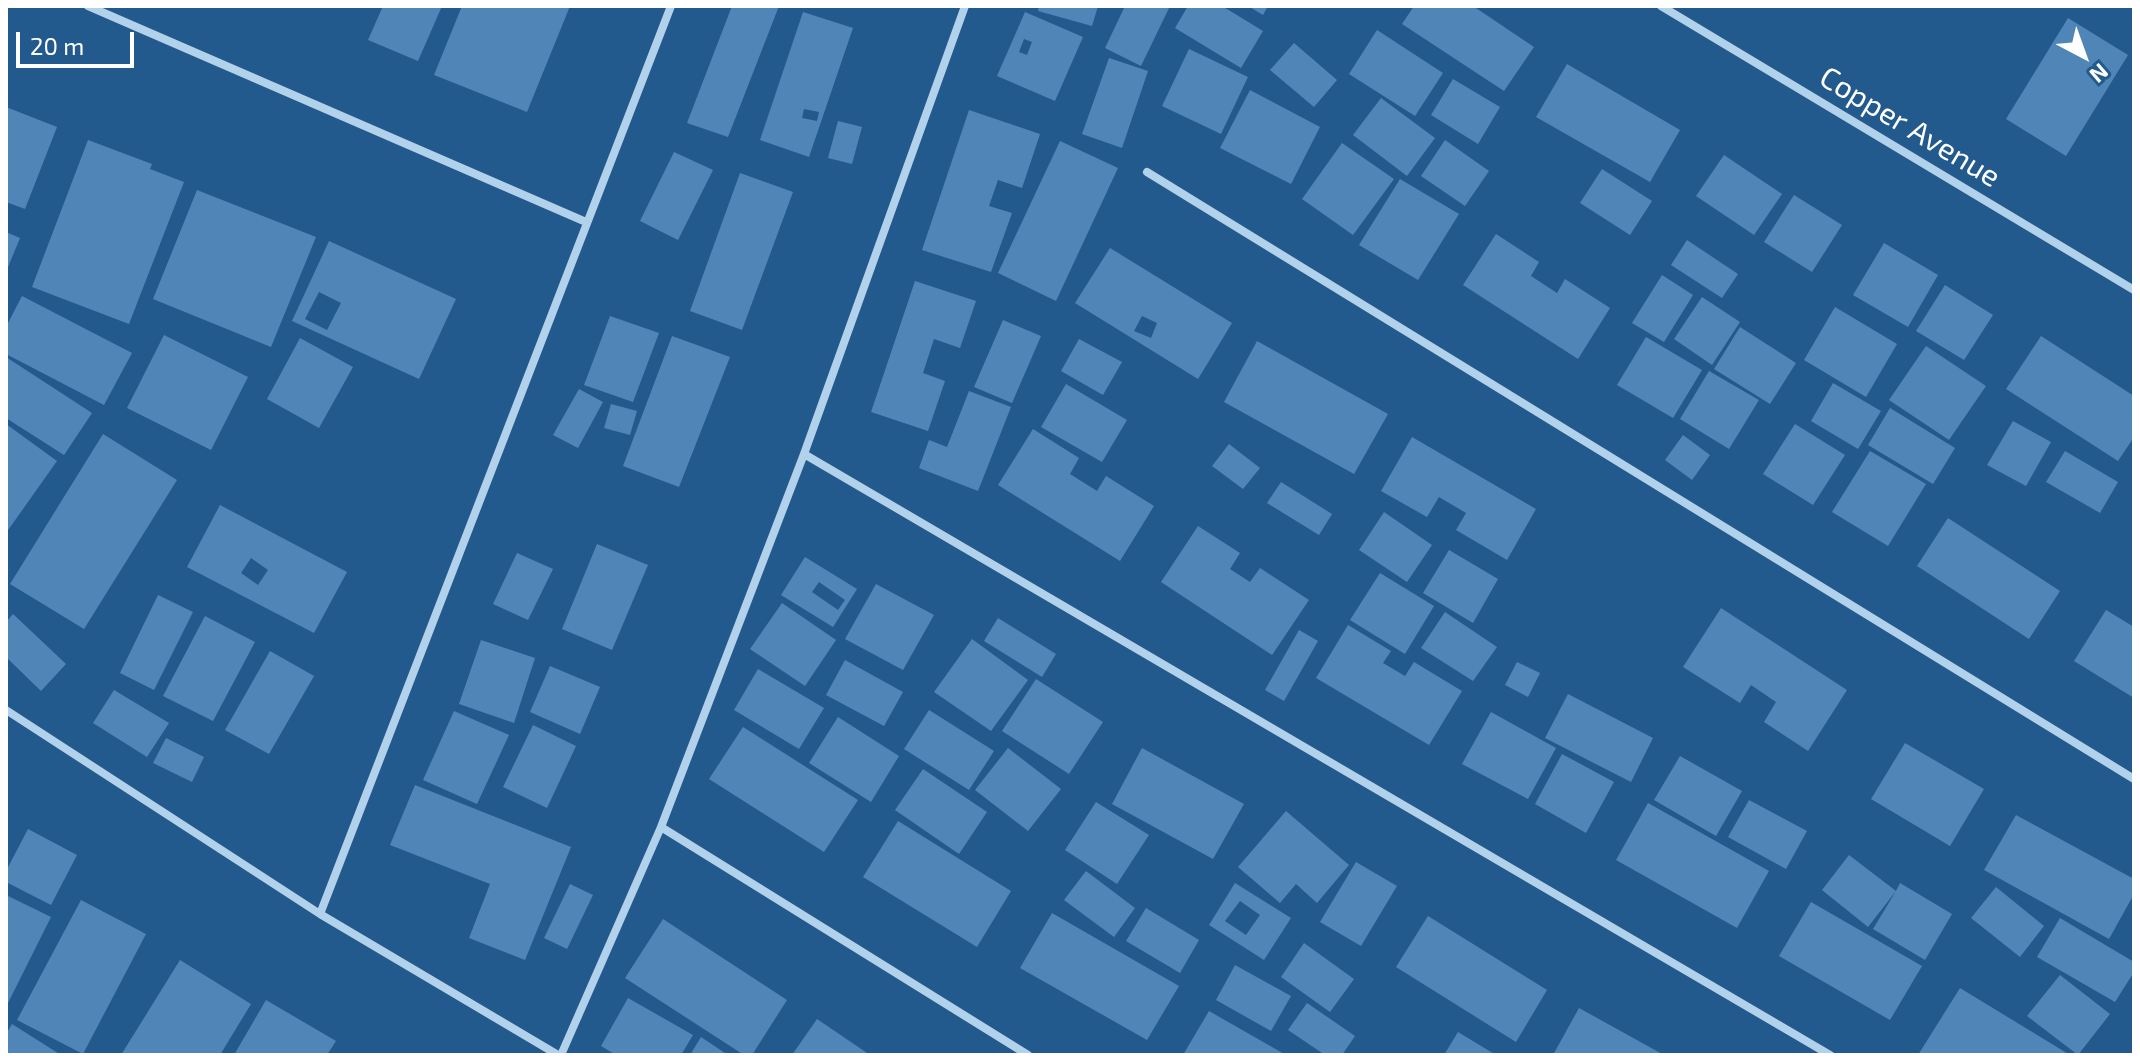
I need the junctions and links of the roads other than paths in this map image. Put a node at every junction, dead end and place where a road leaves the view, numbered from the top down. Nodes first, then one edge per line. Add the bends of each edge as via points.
1 (671, 6) edge
2 (965, 6) edge
3 (1661, 6) edge
4 (94, 7) edge
5 (1147, 172) dead end
6 (586, 222) junction
7 (2134, 290) edge
8 (804, 454) junction
9 (6, 710) edge
10 (2134, 779) edge
11 (661, 827) junction
12 (320, 914) junction
13 (560, 1055) edge
14 (1028, 1055) edge
15 (1830, 1055) edge

1 - 6 street
2 - 8 street
3 - 7 street, Copper Avenue
4 - 6 street
5 - 10 street
6 - 12 street
8 - 11 street
8 - 15 street
9 - 12 street
11 - 13 street
11 - 14 street
12 - 13 street

